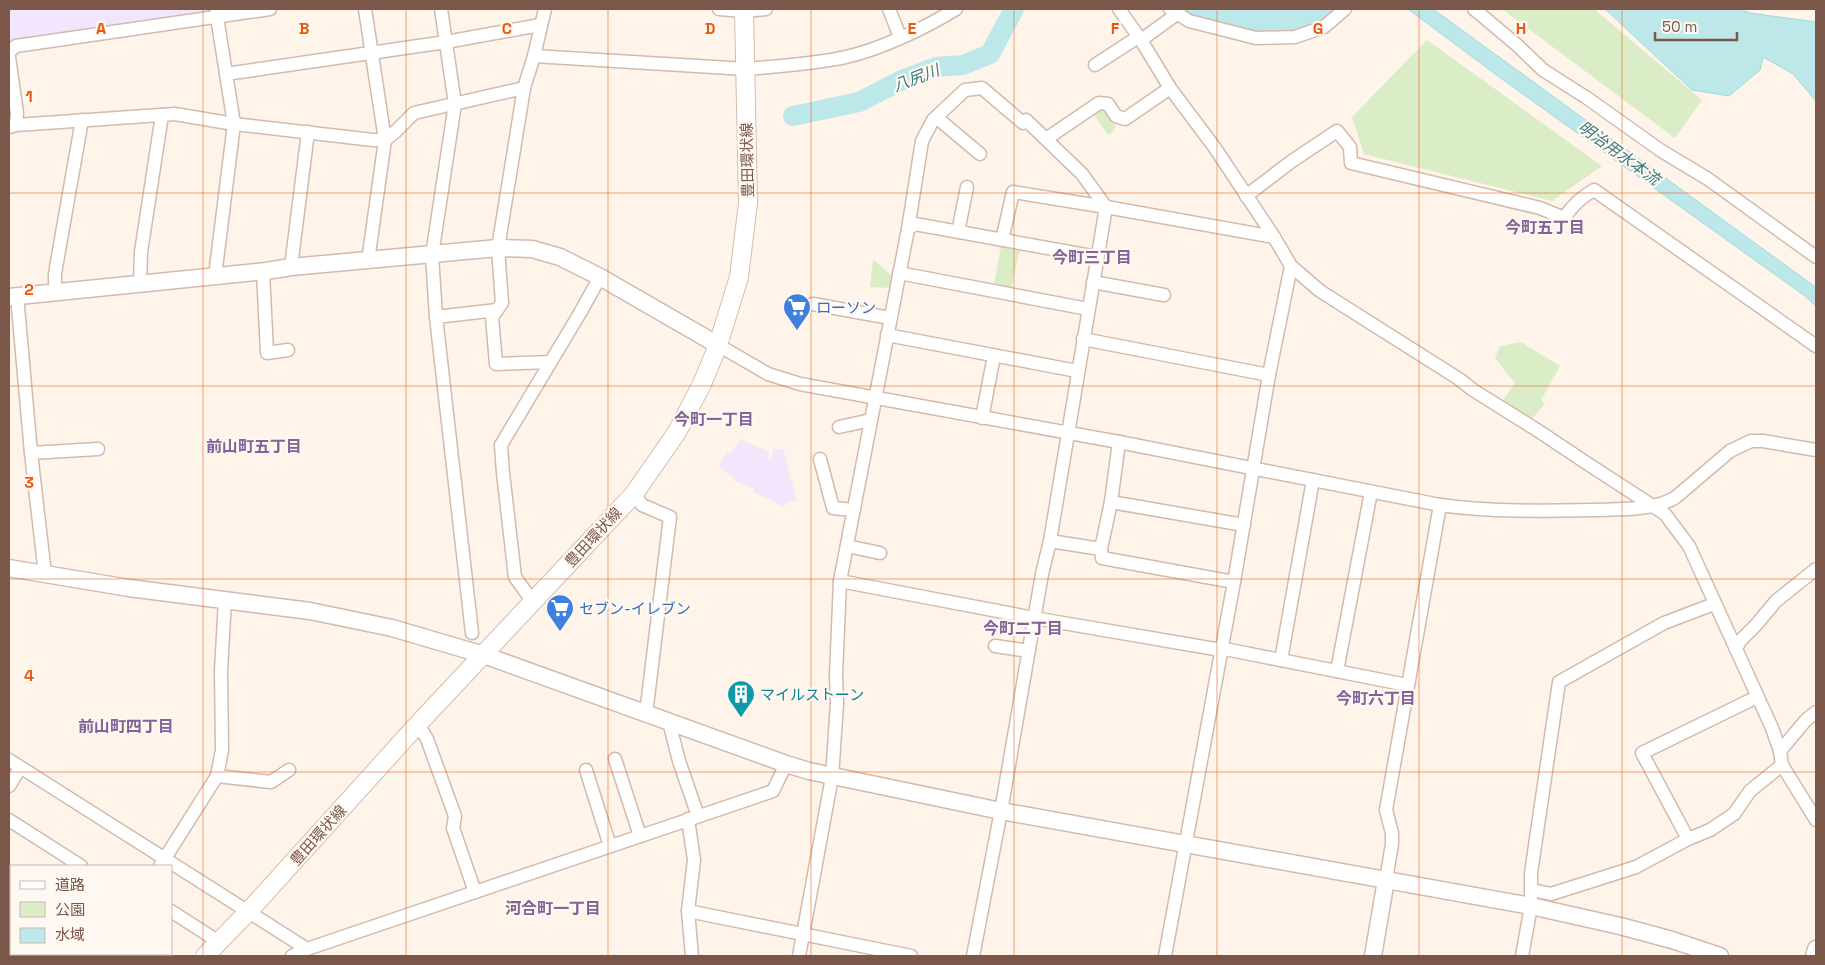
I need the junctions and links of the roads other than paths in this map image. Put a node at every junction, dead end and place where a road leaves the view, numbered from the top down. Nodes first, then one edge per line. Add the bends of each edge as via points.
1 (270, 9) edge
2 (365, 9) edge
3 (441, 9) edge
4 (544, 9) edge
5 (718, 9) edge
6 (766, 9) edge
7 (889, 9) edge
8 (956, 9) edge
9 (1119, 9) edge
10 (1345, 9) edge
11 (1474, 9) edge
12 (744, 10) edge
13 (1175, 10) edge
14 (217, 13) edge
15 (540, 24) junction
16 (900, 37) junction
17 (1140, 39) junction
18 (446, 42) junction
19 (9, 52) edge
20 (371, 53) junction
21 (534, 56) junction
22 (9, 57) edge
23 (1095, 64) dead end
24 (746, 69) junction
25 (226, 74) junction
26 (524, 88) junction
27 (1170, 88) junction
28 (11, 90) edge
29 (455, 104) junction
30 (162, 115) junction
31 (936, 117) junction
32 (82, 120) junction
33 (234, 124) junction
34 (12, 126) edge
35 (308, 132) junction
36 (1046, 139) junction
37 (386, 140) junction
38 (980, 154) dead end
39 (967, 187) dead end
40 (1246, 196) junction
41 (1106, 207) junction
42 (908, 229) junction
43 (958, 232) junction
44 (1274, 237) junction
45 (1002, 240) junction
46 (498, 248) junction
47 (432, 255) junction
48 (1097, 257) junction
49 (1816, 257) edge
50 (368, 260) junction
51 (1291, 266) junction
52 (291, 267) junction
53 (263, 272) junction
54 (899, 273) junction
55 (215, 276) junction
56 (600, 277) junction
57 (1093, 282) junction
58 (140, 284) junction
59 (55, 292) junction
60 (1164, 295) dead end
61 (13, 297) edge
62 (813, 304) dead end
63 (1088, 309) junction
64 (497, 310) junction
65 (436, 317) junction
66 (890, 318) junction
67 (887, 335) junction
68 (1083, 339) junction
69 (718, 345) junction
70 (1816, 346) edge
71 (288, 350) dead end
72 (994, 356) junction
73 (551, 362) junction
74 (1077, 371) junction
75 (1269, 375) junction
76 (875, 399) junction
77 (982, 418) junction
78 (871, 420) junction
79 (839, 427) dead end
80 (1068, 433) junction
81 (1119, 442) junction
82 (98, 449) dead end
83 (1816, 450) edge
84 (31, 453) junction
85 (820, 459) dead end
86 (1254, 468) junction
87 (1313, 480) junction
88 (1371, 492) junction
89 (634, 494) junction
90 (1111, 502) junction
91 (1440, 505) junction
92 (1652, 505) junction
93 (854, 510) junction
94 (1244, 526) junction
95 (1050, 541) junction
96 (846, 546) junction
97 (1101, 549) junction
98 (880, 553) dead end
99 (9, 568) edge
100 (1816, 569) edge
101 (45, 574) junction
102 (840, 581) junction
103 (1234, 582) junction
104 (225, 600) junction
105 (533, 602) junction
106 (1714, 604) junction
107 (1034, 618) junction
108 (472, 633) dead end
109 (995, 646) dead end
110 (1736, 649) junction
111 (1221, 650) junction
112 (1029, 651) junction
113 (484, 655) junction
114 (1281, 660) junction
115 (1337, 671) junction
116 (1407, 685) junction
117 (1757, 697) junction
118 (1816, 712) edge
119 (646, 714) junction
120 (669, 722) junction
121 (418, 724) junction
122 (1780, 750) junction
123 (615, 759) dead end
124 (9, 760) edge
125 (786, 764) junction
126 (1782, 765) junction
127 (20, 768) junction
128 (290, 770) dead end
129 (586, 770) dead end
130 (217, 776) junction
131 (832, 777) junction
132 (9, 786) edge
133 (1001, 811) junction
134 (693, 818) junction
135 (9, 820) edge
136 (1816, 820) edge
137 (640, 836) junction
138 (1688, 839) junction
139 (1186, 843) junction
140 (610, 846) junction
141 (162, 863) edge
142 (79, 865) edge
143 (172, 869) edge
144 (1386, 880) junction
145 (1532, 890) junction
146 (474, 892) junction
147 (1532, 906) junction
148 (688, 911) junction
149 (172, 912) edge
150 (248, 912) junction
151 (804, 934) junction
152 (219, 942) junction
153 (307, 949) junction
154 (1816, 949) edge
155 (205, 956) edge
156 (292, 956) edge
157 (692, 956) edge
158 (799, 956) edge
159 (911, 956) edge
160 (973, 956) edge
161 (1165, 956) edge
162 (1373, 956) edge
163 (1522, 956) edge
164 (1720, 956) edge
165 (1814, 956) edge

1 - 14 street
2 - 20 street
3 - 18 street
4 - 15 street
5 - 12 street
6 - 12 street
7 - 16 street
8 - 16 street
9 - 17 street
10 - 13 street via 1324,27 1295,37 1256,38 1189,22
11 - 49 street via 1543,70 1708,179
12 - 24 main road, 豊田環状線
13 - 17 street
14 - 19 street via 16,46
14 - 25 street
15 - 18 street
15 - 21 street
16 - 24 street via 844,58
17 - 23 street
17 - 27 street
18 - 20 street
18 - 29 street
20 - 25 street
20 - 37 street
21 - 24 street
21 - 26 street
22 - 28 street
24 - 69 main road, 豊田環状線 via 747,222 739,277
25 - 33 street
26 - 29 street
26 - 46 street
27 - 36 street via 1124,118 1116,116 1108,104 1099,103
27 - 40 street
28 - 34 street via 17,113
29 - 37 street via 414,113
29 - 47 street
30 - 32 street
30 - 33 street
30 - 58 street
31 - 36 street via 965,90 982,88
31 - 38 street
31 - 42 street via 922,141
32 - 34 street
32 - 59 street via 55,274
33 - 35 street
33 - 55 street
35 - 37 street
35 - 52 street
36 - 41 street via 1082,174
37 - 50 street
39 - 43 street
40 - 44 street
40 - 70 street via 1337,131 1350,147 1351,163 1540,208 1564,218 1570,208 1594,190
41 - 44 street
41 - 45 street via 1013,192
41 - 48 street
42 - 43 street via 916,224
42 - 54 street
43 - 45 street
44 - 51 street
45 - 48 street
46 - 47 street
46 - 56 street via 532,249 560,257
46 - 64 street via 502,303
47 - 50 street
47 - 65 street
48 - 57 street
50 - 52 street
51 - 75 street
51 - 92 street via 1320,291
52 - 53 street
53 - 55 street
53 - 71 street via 267,354
54 - 63 street
54 - 66 street
55 - 58 street
56 - 69 street
56 - 73 street
57 - 60 street
57 - 63 street
58 - 59 street
59 - 61 street
61 - 84 street
62 - 66 street
63 - 68 street
64 - 65 street
64 - 73 street via 492,317 496,364
65 - 108 street
66 - 67 street
67 - 72 street
67 - 76 street
68 - 74 street
68 - 75 street
69 - 76 street via 768,374
69 - 89 main road, 豊田環状線 via 677,432
72 - 74 street
72 - 77 street
73 - 105 street via 501,445 515,577
74 - 80 street
75 - 86 street
76 - 77 street
76 - 78 street
77 - 80 street
78 - 79 street
78 - 93 street
80 - 81 street
80 - 95 street
81 - 86 street
81 - 90 street
82 - 84 street
83 - 92 street via 1751,441 1730,451 1669,502
84 - 101 street
85 - 93 street via 833,508
86 - 87 street
86 - 94 street
87 - 88 street
87 - 114 street
88 - 91 street
88 - 115 street
89 - 105 main road, 豊田環状線
89 - 119 street via 642,505 670,517
90 - 94 street
90 - 97 street
91 - 92 street via 1529,512
91 - 116 street
92 - 106 street via 1665,514 1689,546
93 - 96 street
94 - 103 street
95 - 97 street
95 - 107 street
96 - 98 street
96 - 102 street
97 - 103 street via 1102,558
99 - 101 street
100 - 110 street via 1776,601
101 - 104 street
102 - 107 street
102 - 131 street
103 - 111 street
104 - 113 street via 351,618
104 - 130 street via 222,750
105 - 113 main road, 豊田環状線
106 - 110 street
106 - 145 street via 1664,623 1559,682 1531,873
107 - 111 street
107 - 112 street
109 - 112 street
110 - 117 street
111 - 114 street
111 - 139 street
112 - 133 street
113 - 119 street
113 - 121 main road, 豊田環状線
114 - 115 street
115 - 116 street
116 - 144 street via 1386,810 1392,844
117 - 122 street
117 - 138 street via 1642,752
118 - 122 street
119 - 120 street
120 - 125 street
120 - 134 street
121 - 146 street via 427,739 456,816 454,828
121 - 150 main road, 豊田環状線
122 - 126 street
123 - 137 street
124 - 127 street
125 - 131 street
125 - 134 street via 773,791
126 - 136 street
126 - 138 street via 1750,791 1734,814 1710,830
127 - 132 street
127 - 141 street
128 - 130 street via 271,782
129 - 140 street
130 - 141 street
131 - 133 street
131 - 151 street
133 - 139 street
133 - 160 street
134 - 137 street
134 - 148 street via 694,860
135 - 142 street
137 - 140 street
138 - 145 street via 1636,867 1551,894
139 - 144 street
139 - 161 street
140 - 146 street
143 - 150 street
144 - 147 street
144 - 162 street
145 - 147 street
146 - 153 street
147 - 163 street
147 - 164 street via 1620,926
148 - 151 street
148 - 157 street
149 - 152 street
150 - 152 main road, 豊田環状線
150 - 153 street
151 - 158 street
151 - 159 street
152 - 155 main road, 豊田環状線
153 - 156 street
154 - 165 street

